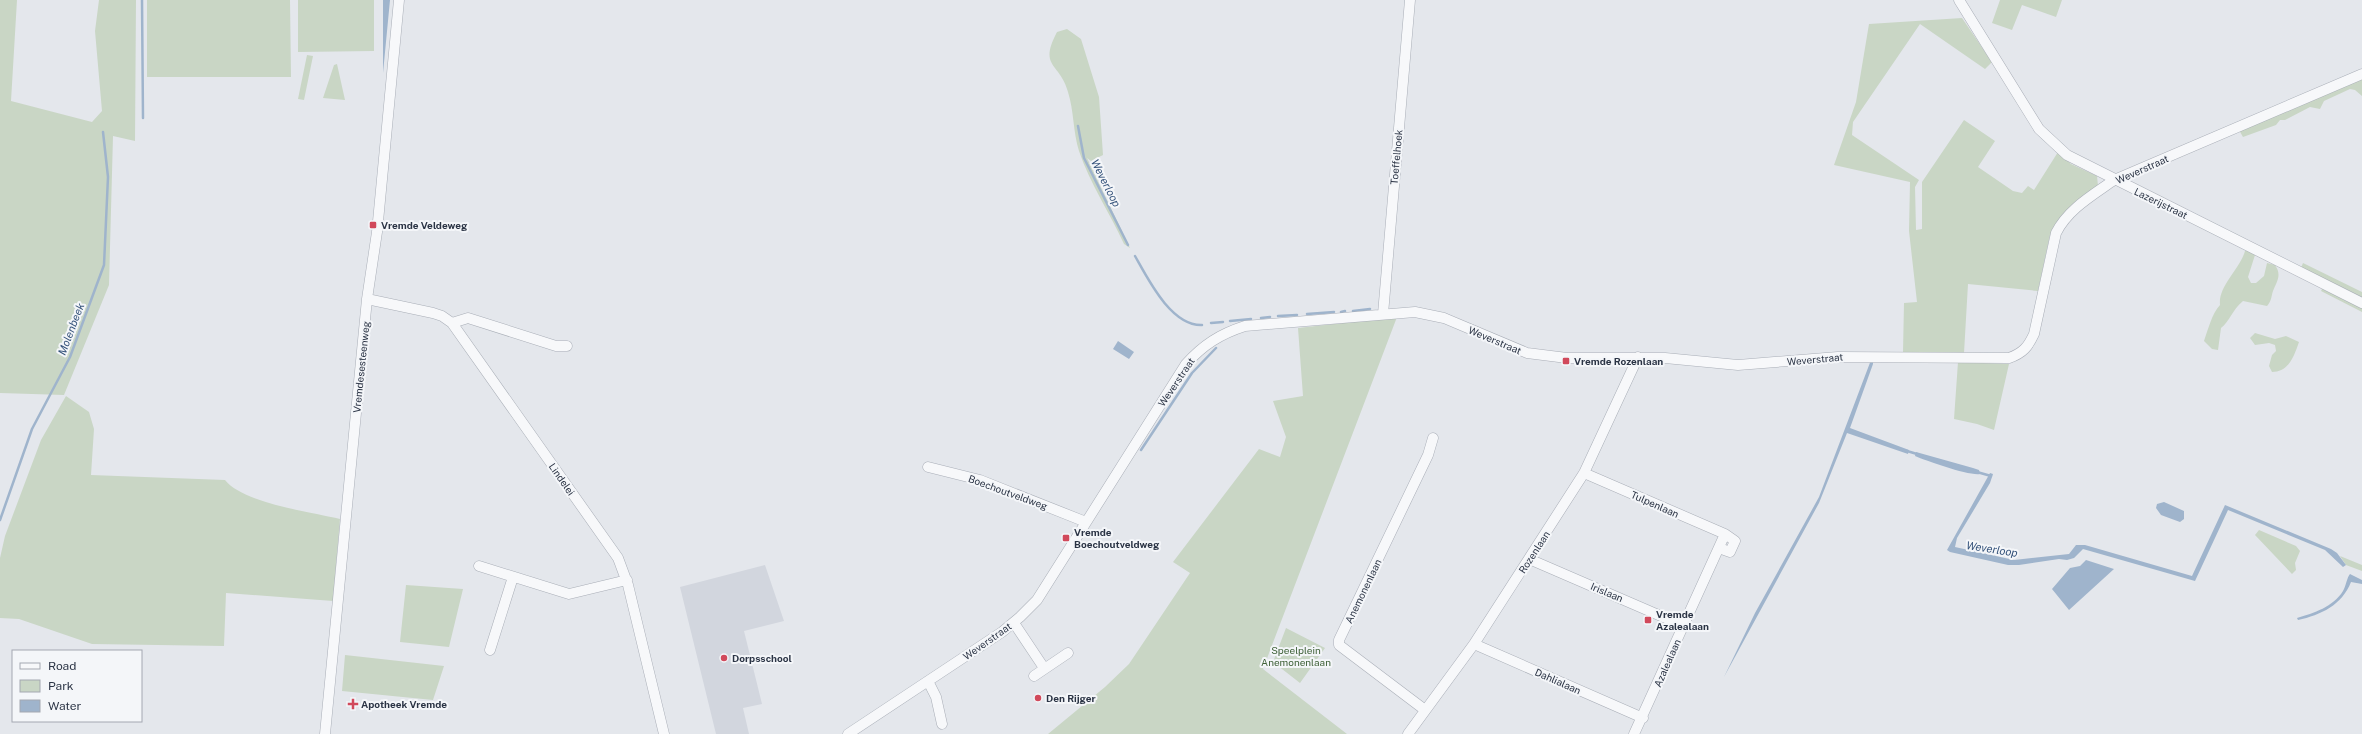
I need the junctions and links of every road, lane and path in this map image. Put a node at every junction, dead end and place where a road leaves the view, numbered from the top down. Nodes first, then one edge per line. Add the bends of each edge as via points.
1 (399, 0) edge
2 (1410, 0) edge
3 (1959, 0) edge
4 (2362, 74) edge
5 (2114, 180) junction
6 (367, 299) junction
7 (2362, 303) edge
8 (1383, 314) junction
9 (452, 323) junction
10 (567, 346) dead end
11 (1638, 357) junction
12 (1433, 438) dead end
13 (928, 467) dead end
14 (1584, 473) junction
15 (1086, 522) junction
16 (1725, 534) joint
17 (1529, 559) junction
18 (480, 566) dead end
19 (513, 577) junction
20 (627, 580) junction
21 (1014, 623) junction
22 (1684, 626) junction
23 (1474, 644) junction
24 (490, 650) dead end
25 (1068, 652) dead end
26 (1044, 668) junction
27 (1034, 676) dead end
28 (928, 681) junction
29 (1425, 710) junction
30 (1643, 718) junction
31 (942, 724) dead end
32 (325, 734) edge
33 (664, 734) edge
34 (848, 734) edge
35 (1408, 734) edge
36 (1634, 734) edge

1 - 6 street, Vremdesesteenweg via 378,232
2 - 8 street, Toeffelhoek
3 - 5 street, Lazerijstraat via 2039,129 2075,161
4 - 5 street, Weverstraat
5 - 7 street, Lazerijstraat
5 - 11 street, Weverstraat via 2079,205 2062,221 2056,233 2034,334 2027,348 2018,355 2000,359 1838,357 1738,365
6 - 9 street, Lindelei via 433,313
6 - 32 street, Vremdesesteenweg
8 - 11 street, Weverstraat via 1430,314 1527,353 1567,358
8 - 15 street, Weverstraat via 1245,326 1212,339 1186,364
9 - 10 street via 468,318 556,346
9 - 20 street, Lindelei via 618,558
11 - 14 street, Rozenlaan
12 - 29 street, Anemonenlaan via 1428,455 1339,640 1339,645
13 - 15 street, Boechoutveldweg via 980,480
14 - 16 street, Tulpenlaan
14 - 17 street, Rozenlaan
15 - 21 street, Weverstraat via 1036,600
16 - 22 street, Azalealaan via 1735,541 1730,552 1719,548
17 - 22 street, Irislaan
17 - 23 street, Rozenlaan
18 - 19 street
19 - 20 street via 569,594
19 - 24 street
20 - 33 street, Lindelei
21 - 26 street
21 - 28 street, Weverstraat
22 - 30 street, Azalealaan
23 - 29 street, Rozenlaan
23 - 30 street, Dahlialaan
25 - 26 street
26 - 27 street
28 - 31 street via 936,697
28 - 34 street, Weverstraat
29 - 35 street, Rozenlaan
30 - 36 street, Azalealaan

